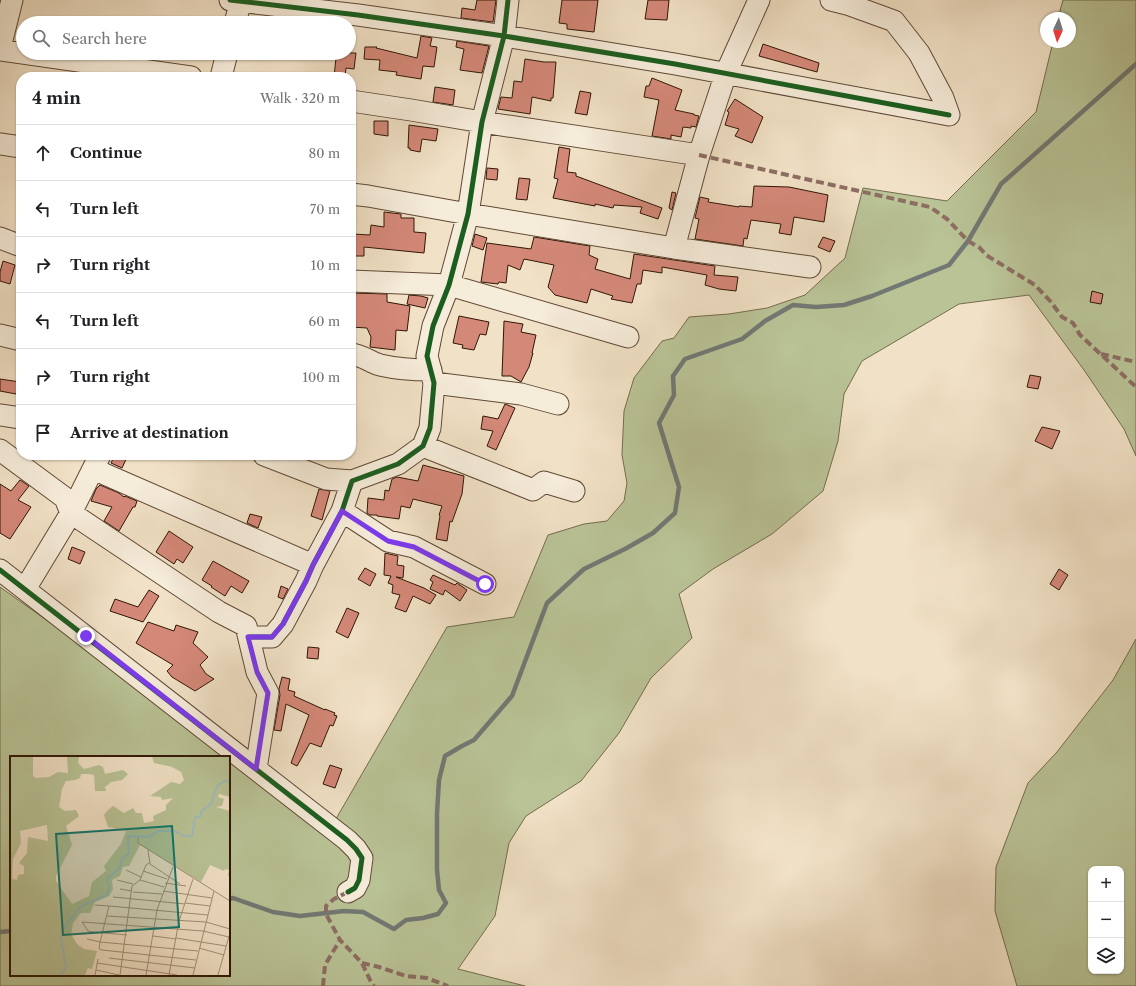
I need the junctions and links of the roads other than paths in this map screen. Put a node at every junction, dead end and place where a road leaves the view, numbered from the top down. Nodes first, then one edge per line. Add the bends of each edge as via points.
1 (12, 0) edge
2 (237, 0) edge
3 (508, 0) edge
4 (759, 0) edge
5 (831, 0) edge
6 (236, 16) edge
7 (504, 36) junction
8 (0, 49) edge
9 (16, 51) edge
10 (75, 60) edge
11 (225, 60) edge
12 (157, 72) edge
13 (222, 72) edge
14 (726, 73) junction
15 (356, 101) edge
16 (482, 122) junction
17 (0, 144) edge
18 (16, 146) edge
19 (699, 155) junction
20 (356, 195) edge
21 (468, 214) junction
22 (0, 238) edge
23 (16, 244) edge
24 (674, 248) junction
25 (810, 267) dead end
26 (356, 281) edge
27 (449, 285) junction
28 (0, 335) edge
29 (628, 337) dead end
30 (16, 339) edge
31 (356, 354) edge
32 (432, 376) junction
33 (558, 404) dead end
34 (0, 415) edge
35 (16, 417) edge
36 (424, 446) junction
37 (0, 450) edge
38 (277, 460) edge
39 (96, 462) edge
40 (352, 481) junction
41 (574, 492) dead end
42 (342, 511) junction
43 (71, 514) junction
44 (313, 565) junction
45 (0, 570) edge
46 (485, 584) dead end
47 (25, 589) junction
48 (248, 637) junction
49 (256, 769) junction
50 (348, 892) dead end

1 - 8 street
2 - 6 street
2 - 7 street
3 - 7 street
4 - 14 street
5 - 14 street via 894,21 919,53 943,98 949,115
7 - 14 street
7 - 16 street
8 - 9 street
10 - 12 street
11 - 13 street
14 - 19 street
15 - 16 street
16 - 19 street
16 - 21 street
17 - 18 street
19 - 24 street
20 - 21 street
21 - 24 street
21 - 27 street
22 - 23 street
24 - 25 street
26 - 27 street
27 - 29 street
27 - 32 street via 433,326 427,356
28 - 30 street
31 - 32 street via 379,365
32 - 33 street
32 - 36 street via 430,428
34 - 35 street
36 - 40 street via 398,464
36 - 41 street via 533,490 544,482
37 - 43 street via 65,498
38 - 40 street via 326,479
39 - 43 street
39 - 44 street
40 - 42 street
42 - 44 street
42 - 46 street via 388,541 414,547
43 - 47 street
43 - 48 street via 219,612 246,626
44 - 48 street via 283,624 272,637
45 - 47 street
47 - 49 street
48 - 49 street via 257,672 268,693
49 - 50 street via 356,849 362,858 362,868 359,880

